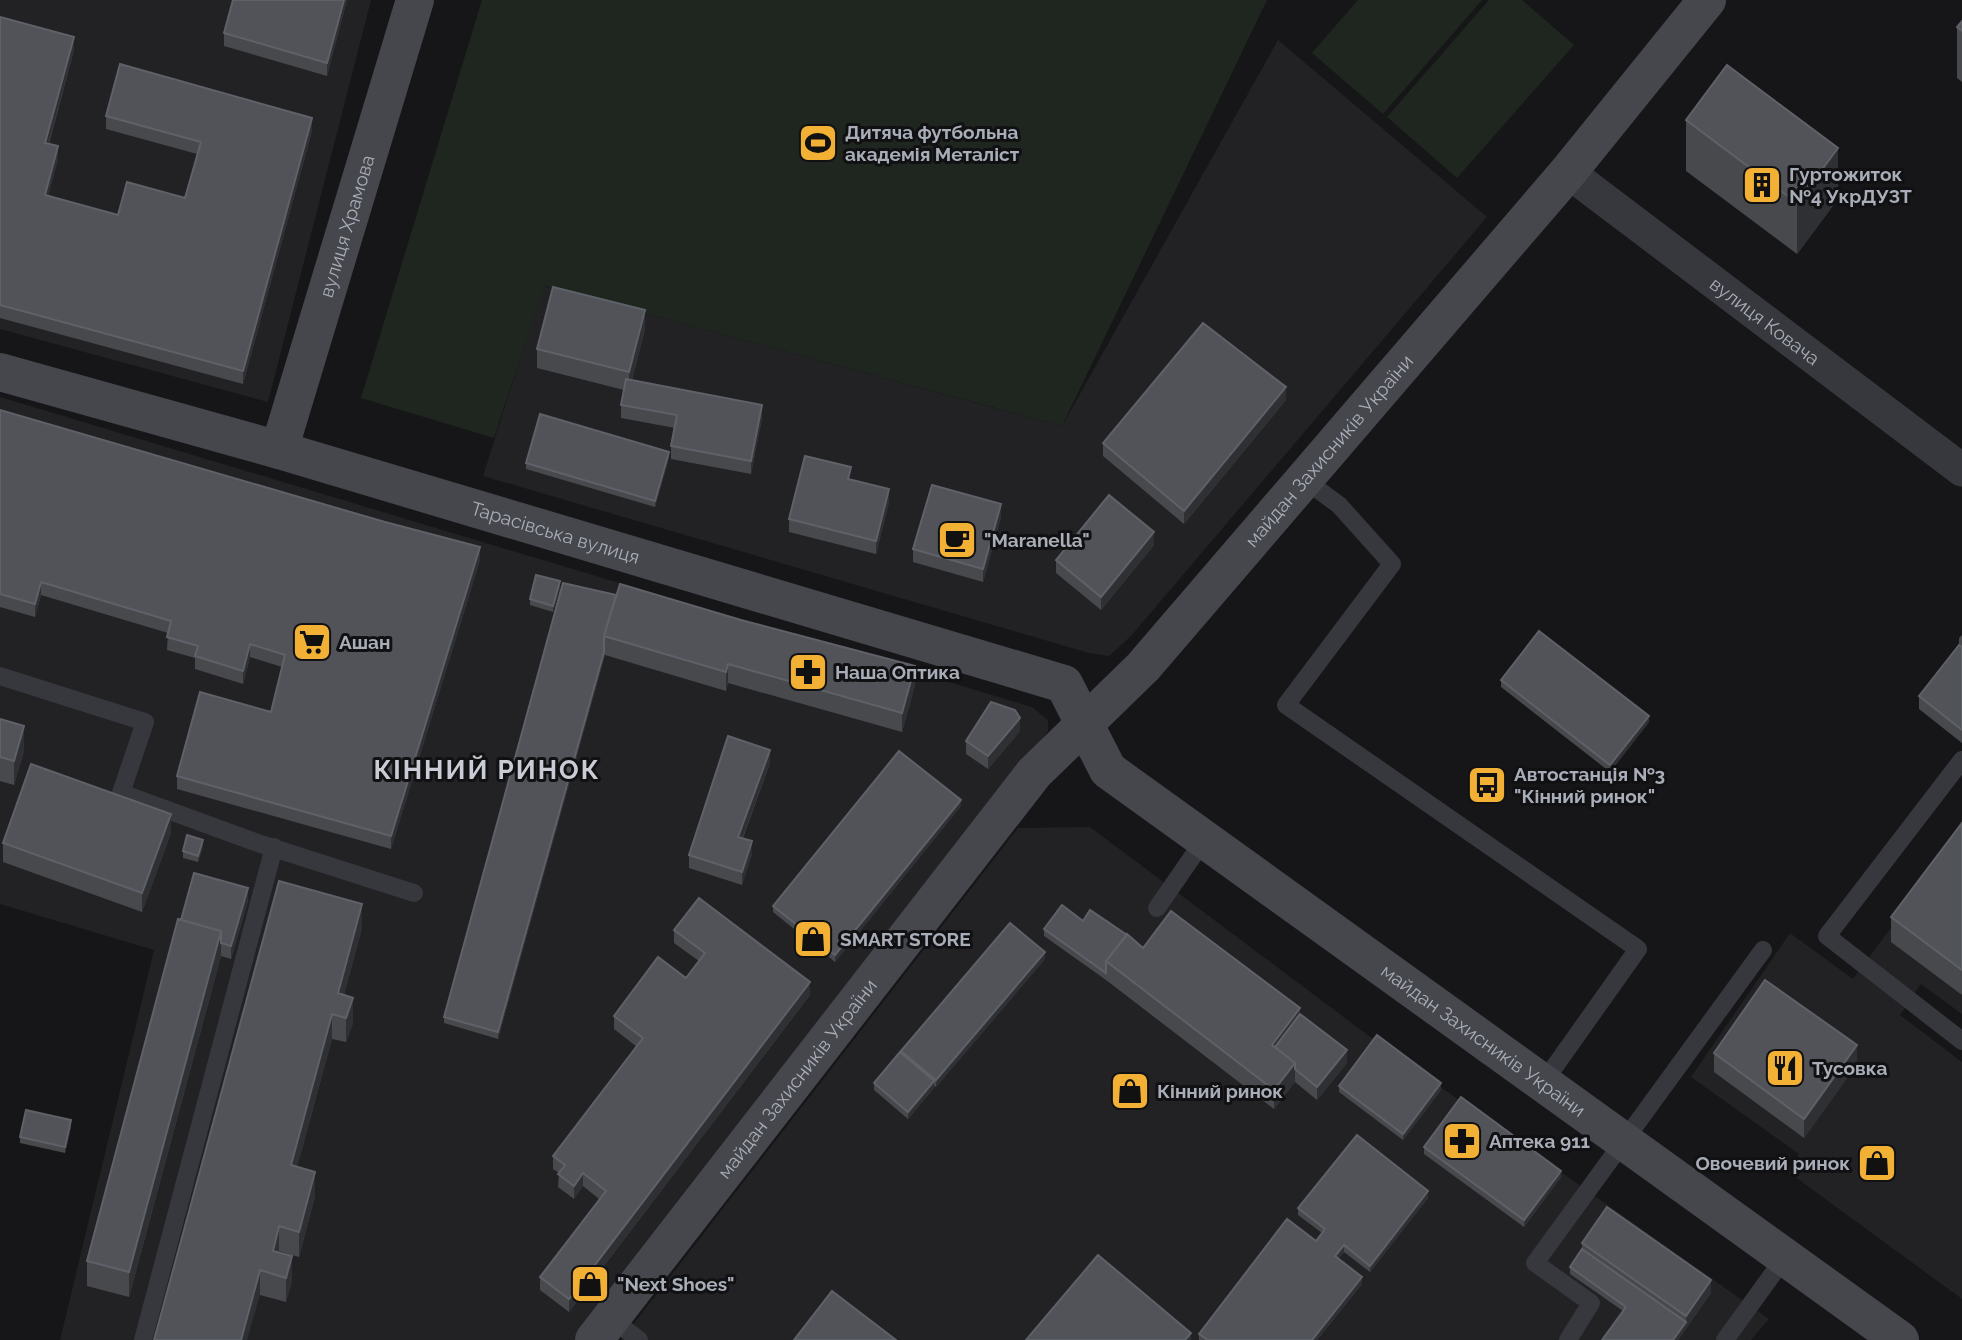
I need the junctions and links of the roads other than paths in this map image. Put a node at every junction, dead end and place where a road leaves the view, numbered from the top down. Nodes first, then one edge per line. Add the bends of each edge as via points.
1 (415, 0) edge
2 (1707, 0) edge
3 (1568, 173) junction
4 (0, 372) edge
5 (279, 450) junction
6 (1962, 470) edge
7 (1305, 480) junction
8 (0, 676) edge
9 (1084, 723) junction
10 (1962, 761) edge
11 (1204, 840) junction
12 (274, 847) junction
13 (414, 893) dead end
14 (1157, 908) dead end
15 (1763, 950) dead end
16 (1962, 1041) edge
17 (1543, 1083) junction
18 (1623, 1140) junction
19 (1785, 1257) junction
20 (615, 1333) edge
21 (143, 1340) edge
22 (1568, 1340) edge
23 (1725, 1340) edge
24 (1900, 1340) edge

1 - 5 street, вулиця Храмова
2 - 3 street, майдан Захисників України
3 - 6 street, вулиця Ковача
3 - 7 street, майдан Захисників України
4 - 5 street, Тарасівська вулиця
5 - 9 street, Тарасівська вулиця via 1064,684
7 - 9 street, майдан Захисників України via 1143,667
7 - 17 lane via 1339,506 1392,564 1286,705 1638,949
8 - 12 lane via 145,722 121,793
9 - 11 street, майдан Захисників України via 1108,770
9 - 20 street, майдан Захисників України via 1034,773
10 - 16 lane via 1827,936
11 - 14 lane
11 - 17 street, майдан Захисників України
12 - 13 lane
12 - 21 lane
15 - 18 lane
17 - 18 street, майдан Захисників України
18 - 19 street, майдан Захисників України
18 - 22 lane via 1535,1263 1591,1303
19 - 23 lane
19 - 24 street, майдан Захисників України

